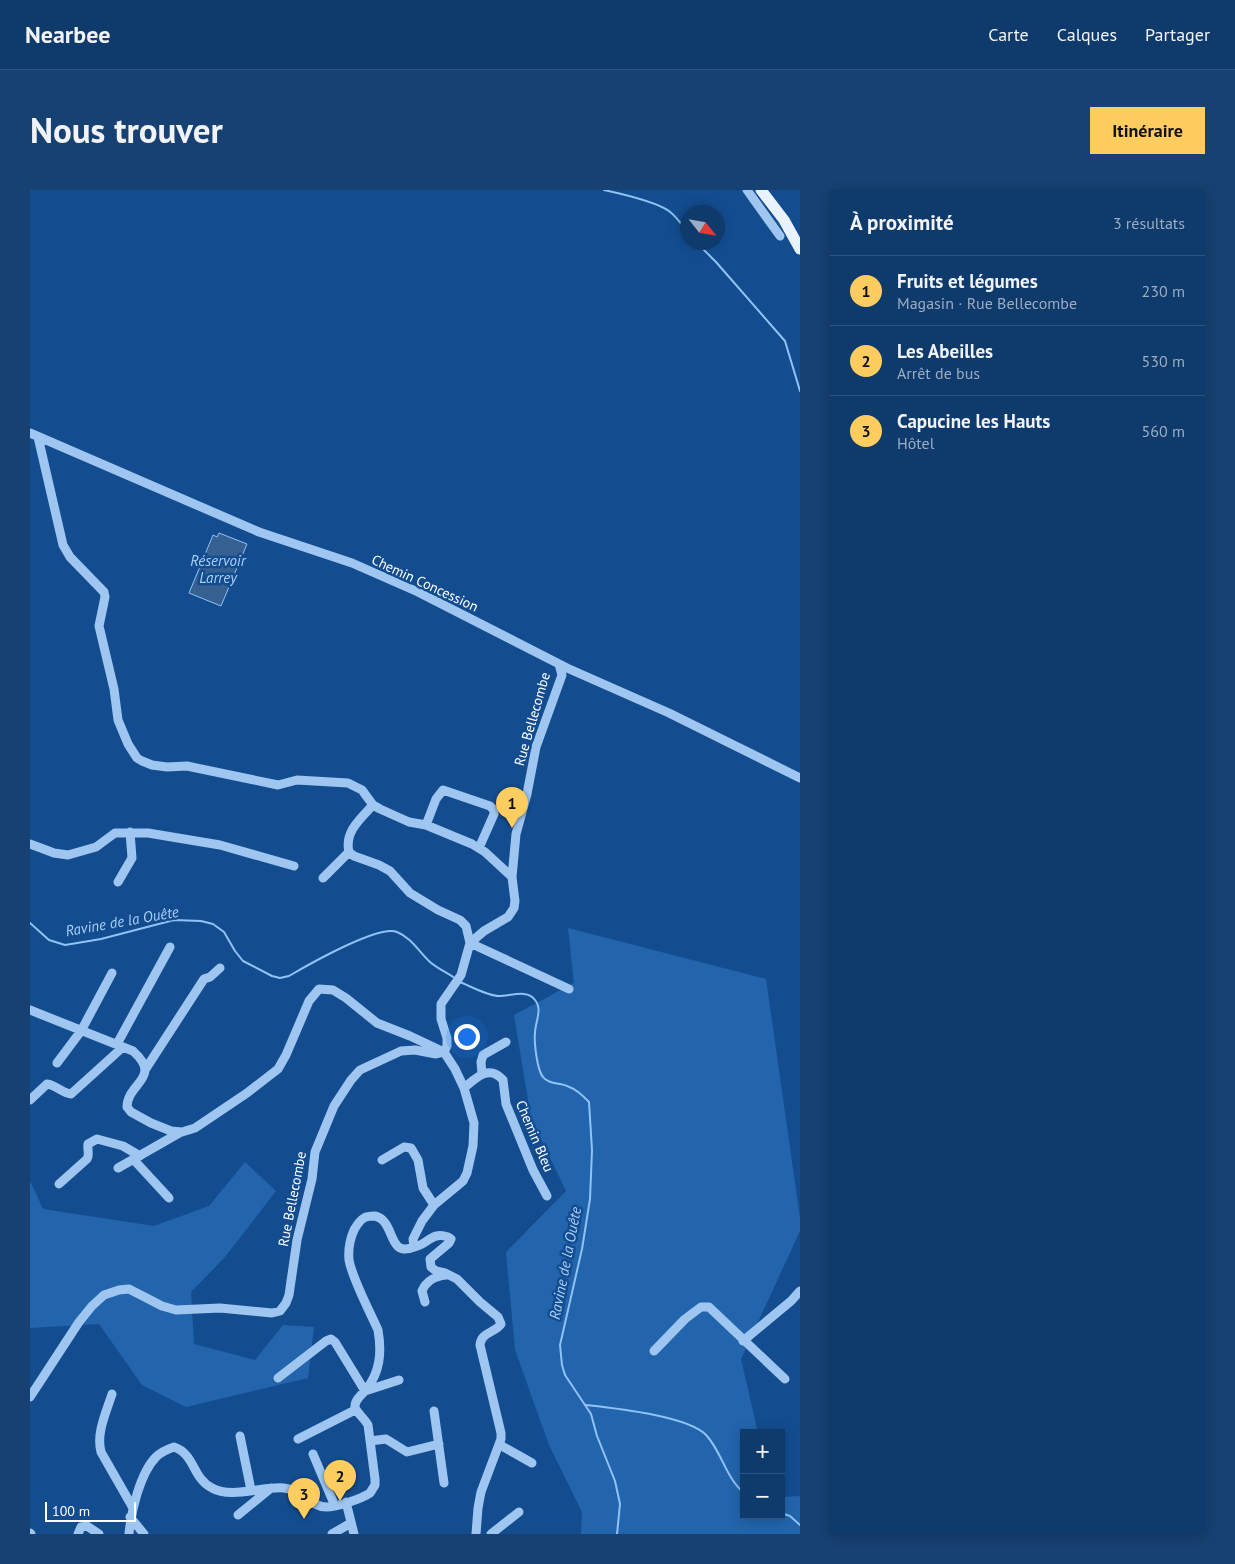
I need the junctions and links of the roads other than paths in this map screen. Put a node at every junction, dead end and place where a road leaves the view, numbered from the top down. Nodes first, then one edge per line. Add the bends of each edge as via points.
1 (747, 190) edge
2 (761, 190) edge
3 (780, 236) dead end
4 (800, 248) edge
5 (34, 435) edge
6 (559, 664) junction
7 (800, 778) edge
8 (373, 805) junction
9 (426, 825) junction
10 (130, 832) junction
11 (30, 844) edge
12 (479, 848) junction
13 (349, 852) junction
14 (294, 866) dead end
15 (512, 876) junction
16 (323, 878) dead end
17 (118, 882) dead end
18 (470, 943) junction
19 (170, 947) dead end
20 (220, 968) dead end
21 (112, 973) dead end
22 (569, 989) dead end
23 (30, 1010) edge
24 (81, 1031) junction
25 (506, 1042) dead end
26 (120, 1045) junction
27 (444, 1052) junction
28 (58, 1063) dead end
29 (145, 1070) junction
30 (482, 1074) junction
31 (464, 1088) junction
32 (30, 1100) edge
33 (182, 1132) junction
34 (136, 1158) junction
35 (382, 1160) dead end
36 (118, 1168) dead end
37 (60, 1184) dead end
38 (548, 1196) dead end
39 (168, 1198) dead end
40 (434, 1205) junction
41 (414, 1247) junction
42 (452, 1275) junction
43 (800, 1291) edge
44 (426, 1302) dead end
45 (743, 1340) junction
46 (654, 1351) dead end
47 (278, 1378) dead end
48 (785, 1379) dead end
49 (399, 1380) dead end
50 (365, 1391) junction
51 (112, 1394) dead end
52 (30, 1397) edge
53 (355, 1410) junction
54 (434, 1411) dead end
55 (240, 1436) dead end
56 (298, 1439) dead end
57 (370, 1441) junction
58 (439, 1444) junction
59 (500, 1445) junction
60 (313, 1454) dead end
61 (532, 1463) dead end
62 (444, 1483) dead end
63 (271, 1488) junction
64 (251, 1490) junction
65 (346, 1502) junction
66 (334, 1506) junction
67 (133, 1508) junction
68 (519, 1512) dead end
69 (238, 1515) dead end
70 (130, 1517) junction
71 (351, 1524) junction
72 (78, 1534) edge
73 (99, 1534) edge
74 (129, 1534) edge
75 (144, 1534) edge
76 (332, 1534) edge
77 (354, 1534) edge
78 (476, 1534) edge
79 (491, 1534) edge

1 - 3 street
2 - 4 main road
5 - 6 street, Chemin Concession via 259,532 352,563 418,592
5 - 8 street via 63,544 70,557 104,592 99,626 118,720 137,758 152,765 187,766 278,785 296,780 345,782 362,790
6 - 7 street, Chemin Concession via 670,713
6 - 15 street, Rue Bellecombe via 562,675 536,747 516,834
8 - 9 street via 409,822
8 - 13 street via 355,824 347,844
9 - 12 street
9 - 12 street via 436,799 444,790 490,806 494,814
10 - 11 street via 115,833 96,847 68,855
10 - 14 street via 220,846
10 - 17 street via 132,858
12 - 15 street
13 - 16 street
13 - 18 street via 379,864 410,893 460,920 466,926
15 - 18 street, Rue Bellecombe via 515,901 512,914
18 - 22 street
18 - 27 street via 461,975 441,1004 447,1038
19 - 26 street
20 - 29 street via 204,979
21 - 24 street
23 - 24 street
24 - 26 street
24 - 28 street
25 - 30 street via 482,1055
26 - 29 street via 133,1051
26 - 32 street via 71,1094 47,1084
27 - 31 street
27 - 33 street via 377,1023 333,990 319,989 308,1001 278,1069 195,1128
27 - 52 street, Rue Bellecombe via 401,1051 360,1070 350,1080 334,1106 315,1152 289,1294 280,1311 272,1314 220,1308 176,1310 129,1290 119,1290 92,1306
29 - 33 street via 128,1101 128,1110 151,1123
30 - 31 street
30 - 38 street, Chemin Bleu via 496,1073 503,1080 506,1104 533,1170
31 - 40 street via 474,1124 468,1173
33 - 34 street
34 - 36 street
34 - 37 street via 123,1146 97,1139 88,1144 87,1159
34 - 39 street
35 - 40 street via 404,1147 411,1148 418,1160 423,1188
40 - 41 street via 413,1239
41 - 42 street via 431,1237 448,1237 449,1243 430,1259 429,1264 436,1271
41 - 50 street via 400,1249 386,1223 377,1217 365,1217 351,1237 351,1267 380,1341 377,1371
42 - 44 street via 441,1276 425,1284 422,1291
42 - 59 street via 502,1324 480,1340 501,1433
43 - 45 street
45 - 46 street via 709,1307 701,1307
45 - 48 street
47 - 50 street via 331,1339
49 - 50 street
50 - 53 street via 355,1404
51 - 67 street via 99,1443
53 - 56 street
53 - 57 street via 365,1419
54 - 58 street
55 - 64 street
57 - 58 street via 386,1438 407,1452
57 - 65 street via 375,1479 373,1489 366,1496
58 - 62 street
59 - 61 street
59 - 78 street via 481,1492
60 - 66 street
63 - 64 street
63 - 66 street via 286,1488 320,1506
63 - 69 street
64 - 67 street via 230,1493 214,1490 199,1478 184,1452 174,1447 157,1456 150,1466
65 - 66 street
65 - 71 street
67 - 70 street
68 - 79 street
70 - 74 street
70 - 75 street
71 - 76 street
71 - 77 street
72 - 73 street via 81,1527 87,1526

